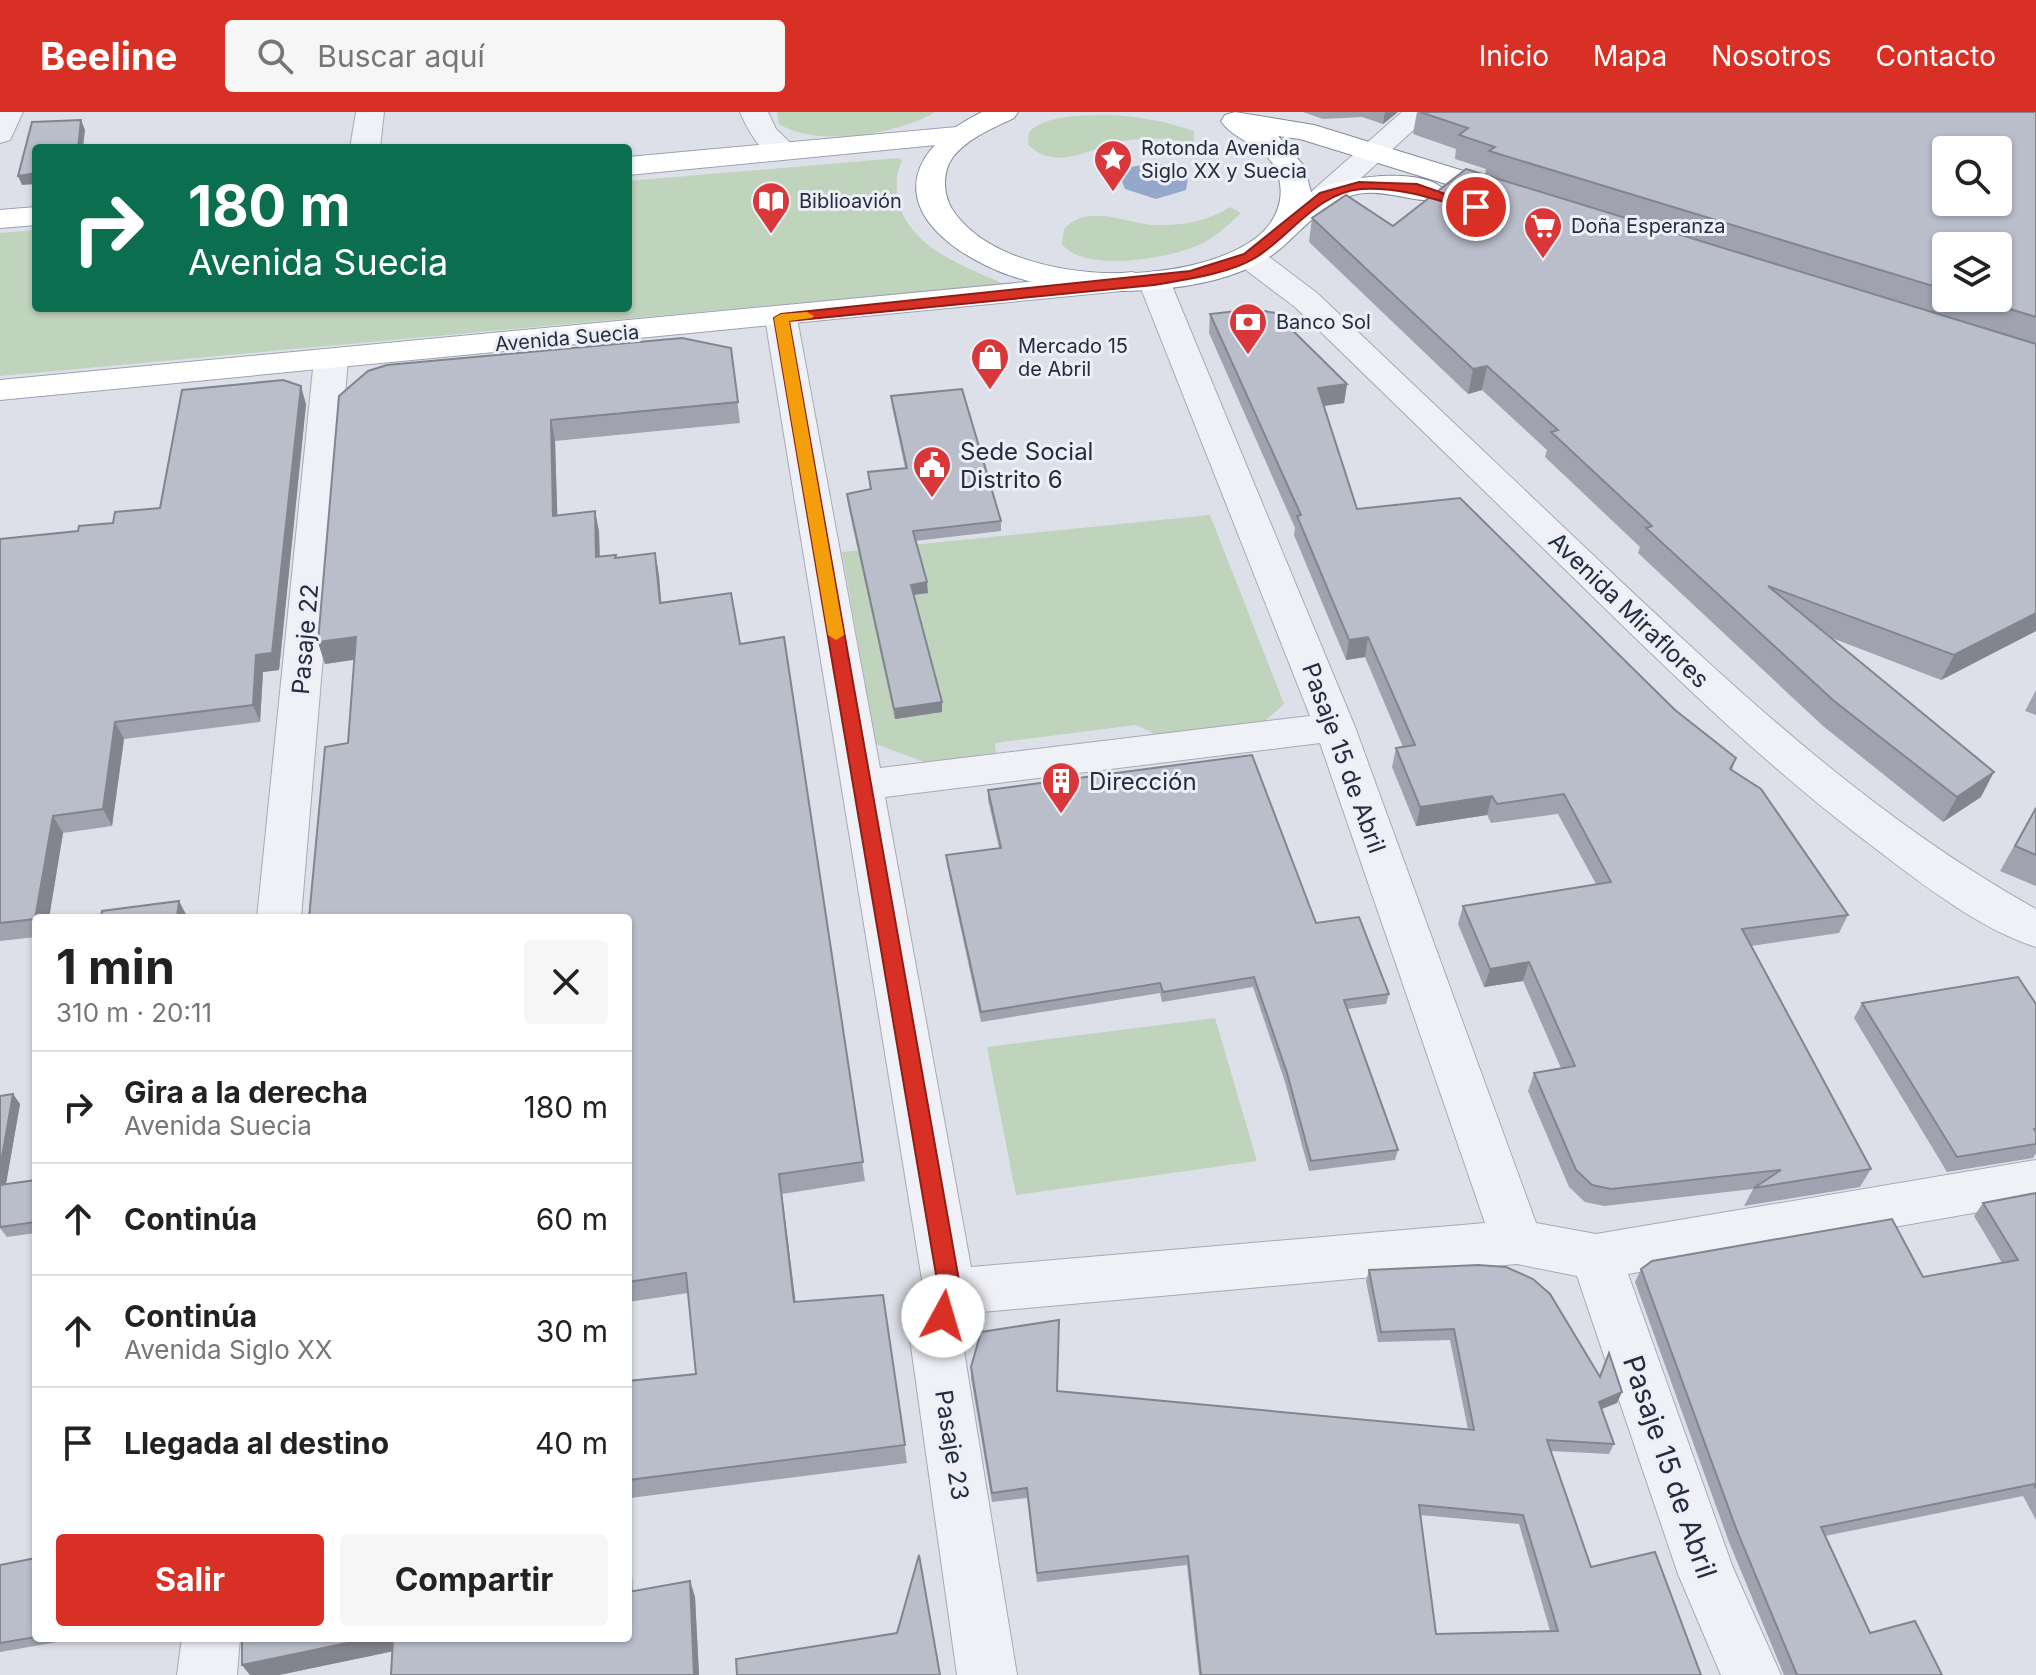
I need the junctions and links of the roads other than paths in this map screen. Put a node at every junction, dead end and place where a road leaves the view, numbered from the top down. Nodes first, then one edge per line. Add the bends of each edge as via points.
1 (9, 112) edge
2 (370, 112) edge
3 (754, 112) edge
4 (1004, 112) edge
5 (1419, 112) edge
6 (1219, 114) edge
7 (967, 125) edge
8 (0, 134) edge
9 (366, 144) edge
10 (785, 152) junction
11 (1375, 152) junction
12 (632, 166) edge
13 (1324, 196) junction
14 (32, 216) edge
15 (0, 219) edge
16 (1283, 227) junction
17 (1249, 257) junction
18 (1144, 281) junction
19 (781, 318) junction
20 (331, 359) junction
21 (0, 390) edge
22 (1335, 727) junction
23 (863, 785) junction
24 (279, 914) edge
25 (2036, 930) edge
26 (2036, 1181) edge
27 (1517, 1242) junction
28 (1596, 1257) junction
29 (950, 1292) junction
30 (211, 1642) edge
31 (207, 1675) edge
32 (987, 1675) edge
33 (1751, 1675) edge

1 - 8 street
2 - 9 street
3 - 10 street via 764,133
4 - 7 main road
5 - 11 street
6 - 11 main road
6 - 16 main road via 1267,140 1292,170 1296,199
7 - 10 main road
7 - 18 main road via 935,162 929,190 951,231 987,255 1036,273
10 - 12 main road
11 - 13 street
11 - 13 main road via 1528,212 1399,185 1359,185
13 - 16 main road
14 - 15 main road
16 - 17 main road
17 - 18 main road via 1224,267
17 - 25 street, Avenida Miraflores via 1306,300 1729,706 1877,828 1989,906
18 - 19 main road, Avenida Suecia
18 - 22 street, Pasaje 15 de Abril
19 - 20 main road, Avenida Suecia
19 - 23 street, Pasaje 23
20 - 21 main road, Avenida Suecia
20 - 24 street, Pasaje 22
22 - 23 street
22 - 27 street, Pasaje 15 de Abril
23 - 29 street, Pasaje 23
26 - 28 street
27 - 28 street
27 - 29 street
28 - 33 street, Pasaje 15 de Abril via 1707,1574
29 - 32 street, Pasaje 23 via 936,1339
30 - 31 street

